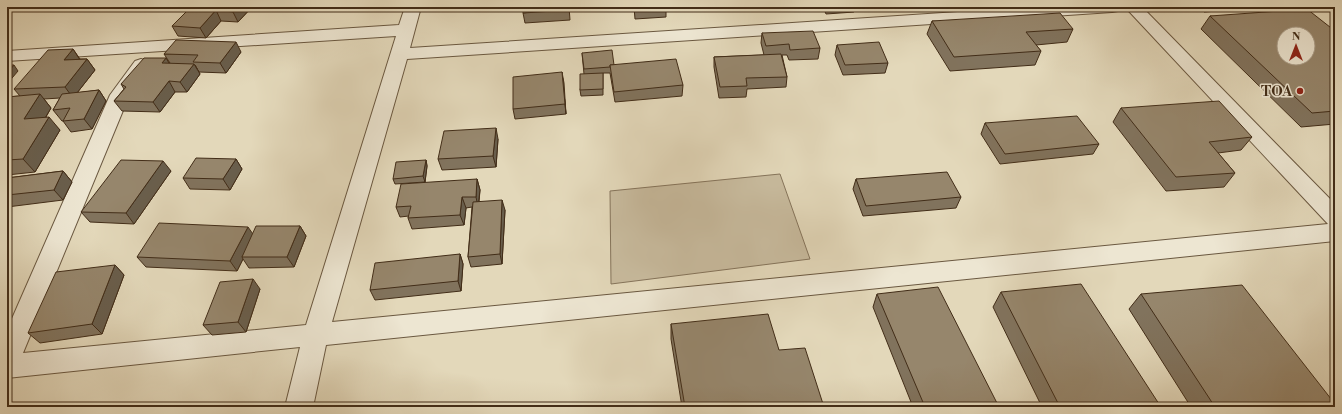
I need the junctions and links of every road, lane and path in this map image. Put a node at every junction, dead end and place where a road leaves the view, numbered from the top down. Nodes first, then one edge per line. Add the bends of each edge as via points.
1 (413, 7) edge
2 (1112, 7) edge
3 (1133, 7) edge
4 (406, 30) junction
5 (155, 46) junction
6 (398, 54) junction
7 (7, 56) edge
8 (1335, 218) edge
9 (1335, 232) edge
10 (315, 336) junction
11 (7, 360) edge
12 (7, 366) edge
13 (299, 407) edge

1 - 4 street
2 - 6 street
3 - 8 street
4 - 5 street
4 - 6 street
5 - 7 street
5 - 11 street via 120,94
6 - 10 street
9 - 10 street
10 - 12 street
10 - 13 street

